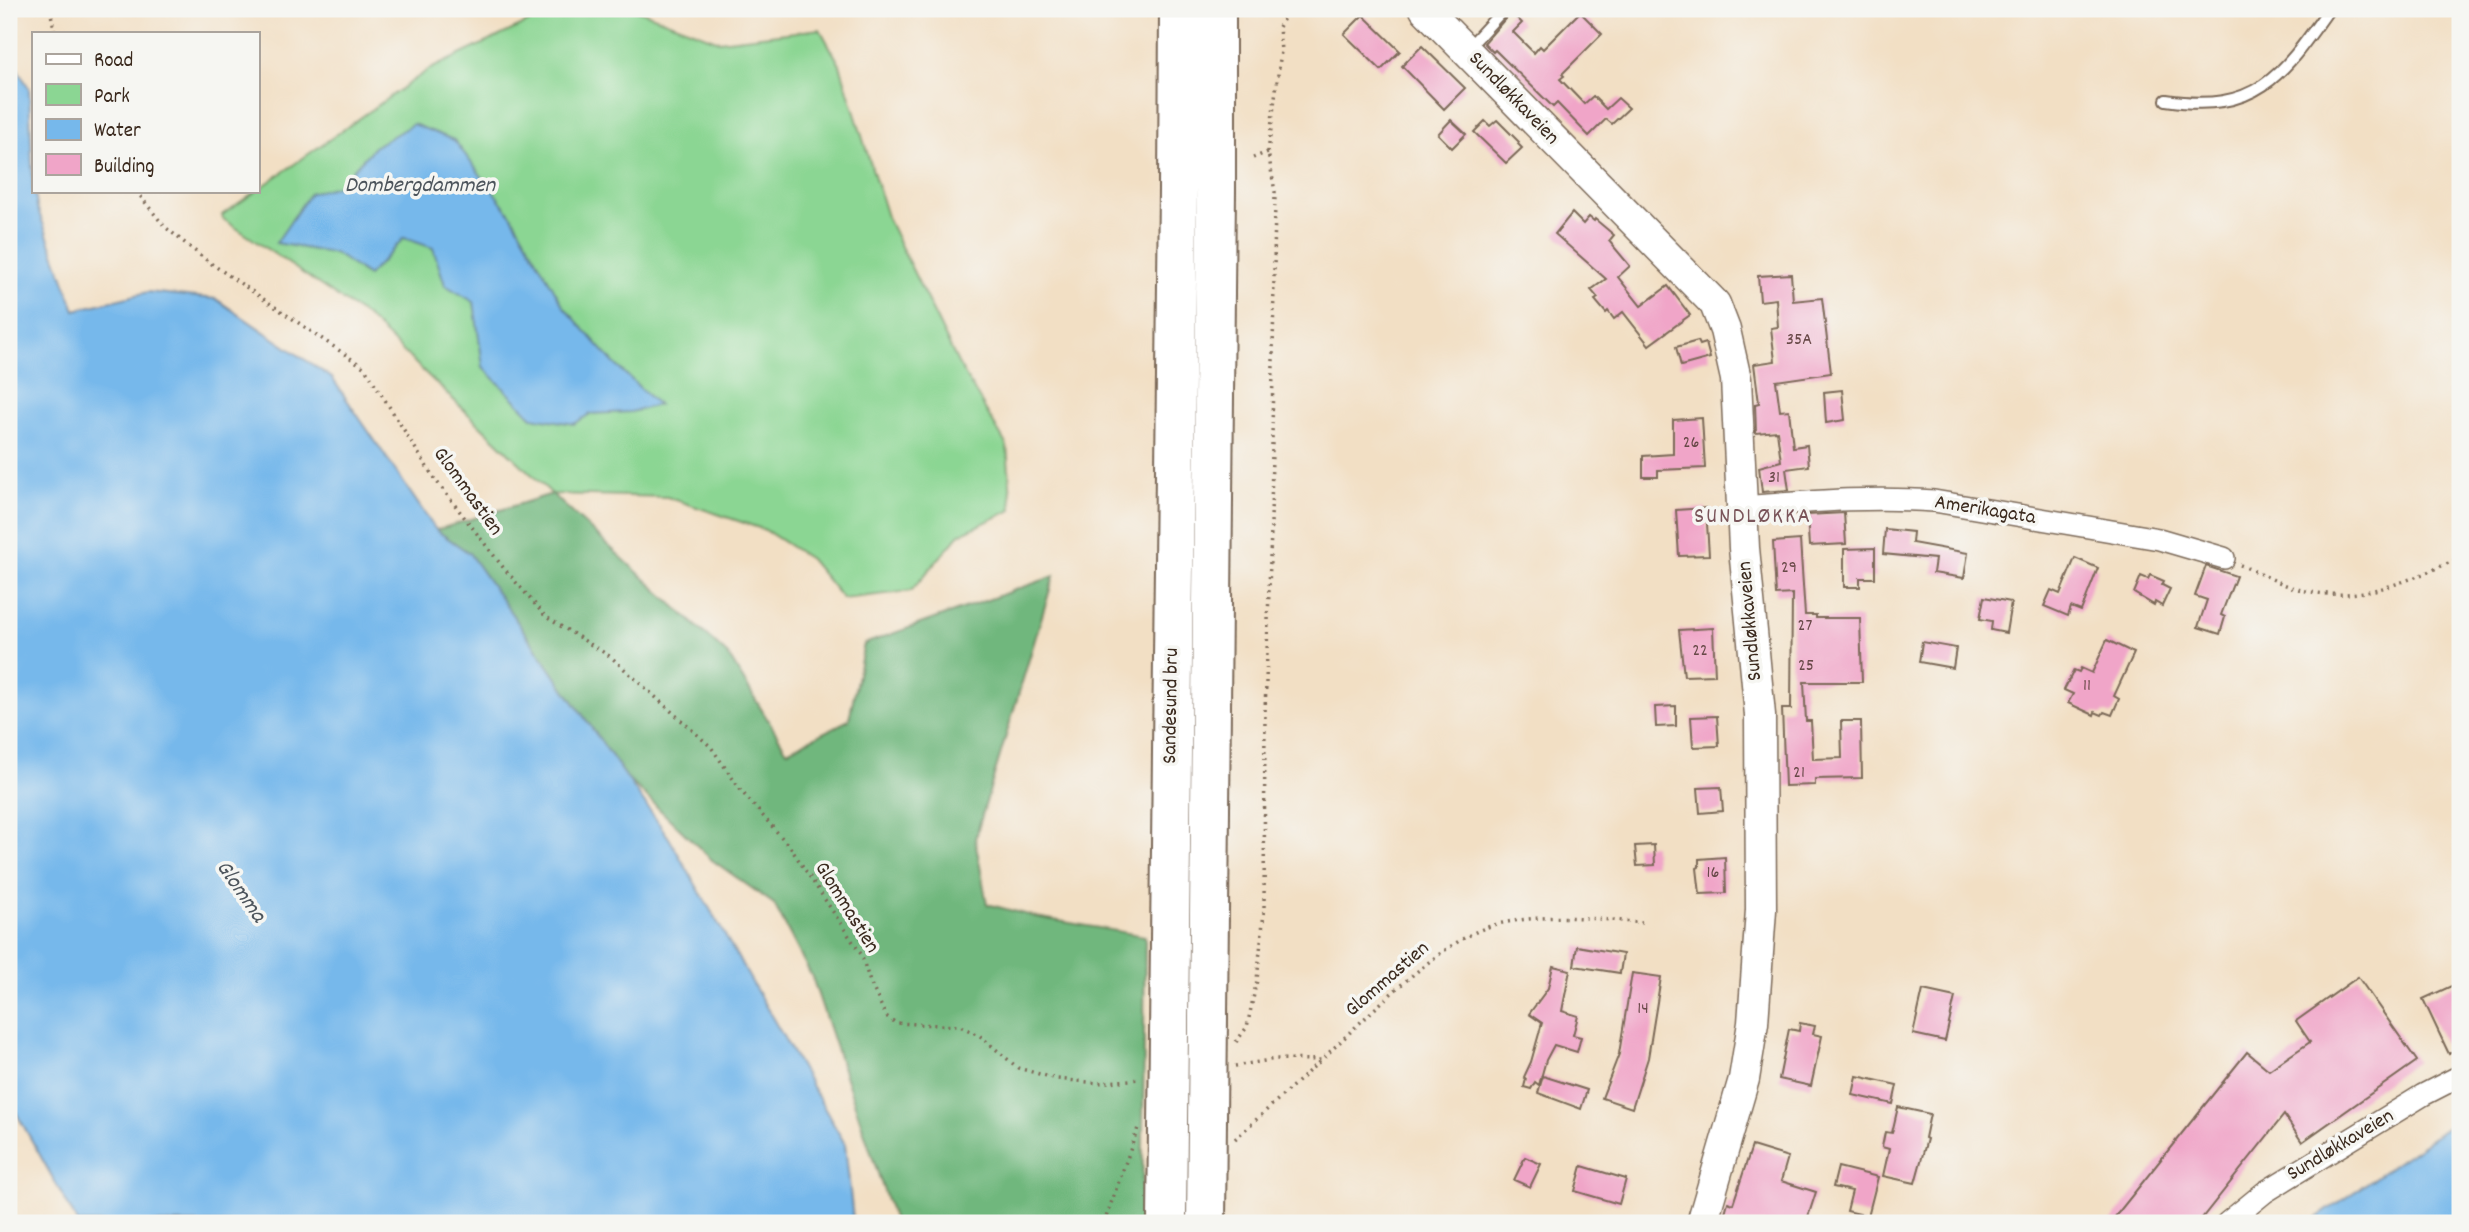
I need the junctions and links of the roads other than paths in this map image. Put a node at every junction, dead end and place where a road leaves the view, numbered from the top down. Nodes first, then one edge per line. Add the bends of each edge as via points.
1 (1179, 9) edge
2 (1216, 9) edge
3 (1425, 9) edge
4 (1504, 9) edge
5 (2329, 9) edge
6 (1466, 50) junction
7 (2166, 100) dead end
8 (1742, 508) junction
9 (2224, 558) road end
10 (2460, 1076) edge
11 (1167, 1223) edge
12 (1206, 1223) edge
13 (1702, 1223) edge
14 (2227, 1223) edge

1 - 11 highway, Sandesund bru, bridge
2 - 12 highway, Sandesund bru, bridge
3 - 6 main road, Sundløkkaveien
4 - 6 lane
5 - 7 lane via 2301,49 2260,90 2212,104
6 - 8 main road, Sundløkkaveien via 1715,304 1736,379
8 - 9 street, Amerikagata via 1852,498 1934,501 2159,539
8 - 13 main road, Sundløkkaveien via 1759,715 1760,934 1744,1079
10 - 14 street, Sundløkkaveien via 2265,1192

